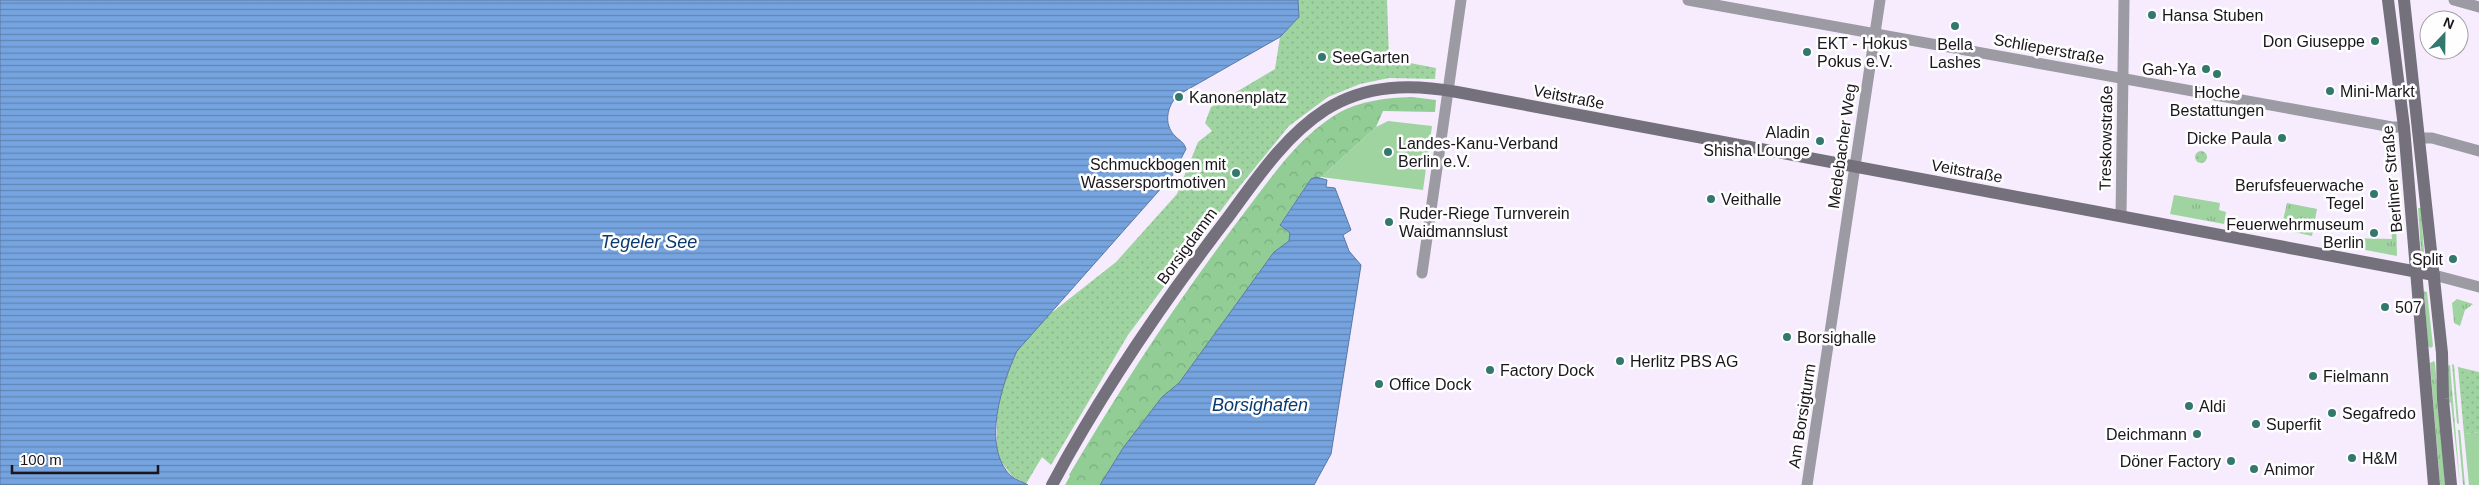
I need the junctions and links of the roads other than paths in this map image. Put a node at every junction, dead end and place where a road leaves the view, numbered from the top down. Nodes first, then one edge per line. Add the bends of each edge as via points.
1 (1461, 0) edge
2 (1688, 0) edge
3 (1880, 0) edge
4 (2124, 0) edge
5 (2388, 0) edge
6 (2404, 0) edge
7 (2454, 0) edge
8 (2479, 7) edge
9 (1875, 34) junction
10 (2123, 79) junction
11 (1447, 90) junction
12 (2404, 127) junction
13 (2421, 138) junction
14 (2479, 151) edge
15 (1856, 167) junction
16 (2121, 216) junction
17 (1845, 237) joint
18 (2416, 271) junction
19 (1422, 273) dead end
20 (2434, 275) junction
21 (2479, 287) edge
22 (2442, 353) junction
23 (2424, 355) junction
24 (1808, 483) edge
25 (1052, 485) edge
26 (1820, 485) edge
27 (2434, 485) edge
28 (2450, 485) edge

1 - 11 street
2 - 9 street, Schlieperstraße
3 - 9 street, Medebacher Weg
4 - 10 street, Treskowstraße
5 - 12 street, Berliner Straße
6 - 13 street, Berliner Straße
7 - 8 street
9 - 10 street, Schlieperstraße
9 - 15 street, Medebacher Weg
10 - 12 street, Schlieperstraße
10 - 16 street, Treskowstraße
11 - 15 street, Veitstraße
11 - 19 street
11 - 25 street, Borsigdamm via 1412,86 1368,91 1326,110 1295,134 1252,185 1168,300 1100,403
12 - 18 street, Berliner Straße
13 - 14 street
13 - 20 street, Berliner Straße
15 - 16 street, Veitstraße
15 - 17 street, Medebacher Weg
16 - 18 street, Veitstraße
17 - 24 street, Am Borsigturm
18 - 20 street, Veitstraße
18 - 23 street, Berliner Straße
20 - 21 street, Veitstraße
20 - 22 street, Berliner Straße
22 - 23 street
22 - 28 street, Berliner Straße
23 - 27 street, Berliner Straße
24 - 26 street, Am Borsigturm

